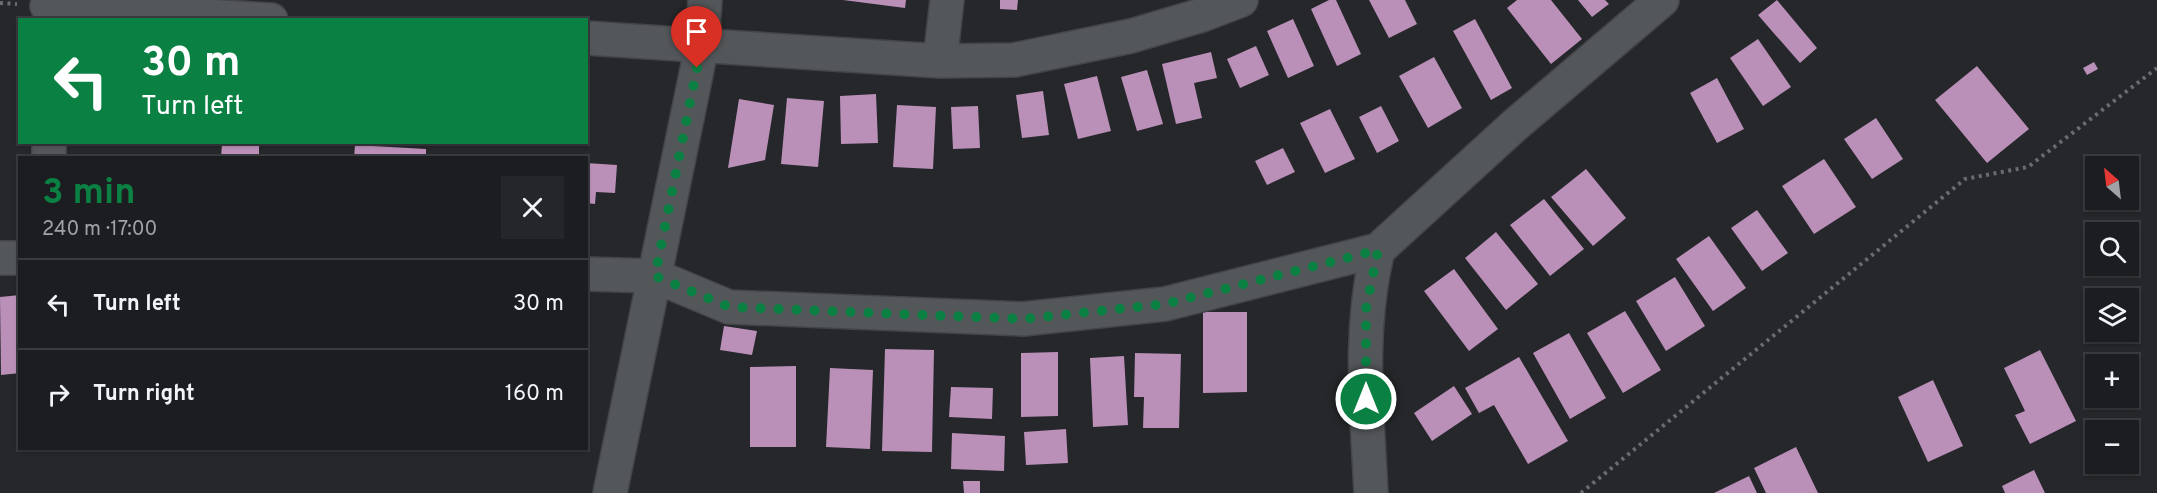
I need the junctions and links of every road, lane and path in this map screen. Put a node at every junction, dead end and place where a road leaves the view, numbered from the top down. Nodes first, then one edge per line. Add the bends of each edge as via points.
1 (705, 0) edge
2 (946, 0) edge
3 (1241, 0) edge
4 (1662, 0) edge
5 (1202, 8) edge
6 (48, 9) edge
7 (230, 18) edge
8 (588, 38) edge
9 (702, 45) junction
10 (940, 61) junction
11 (2157, 68) edge
12 (1378, 250) junction
13 (0, 258) edge
14 (18, 258) edge
15 (588, 274) edge
16 (655, 276) junction
17 (610, 493) edge
18 (1371, 493) edge
19 (1581, 493) edge

1 - 9 street
2 - 10 street
3 - 5 street
4 - 12 street via 1515,125
5 - 10 street via 1131,36 1014,60
6 - 7 street
8 - 9 street
9 - 10 street
9 - 16 street
11 - 19 path via 2028,167 1965,179
12 - 16 street via 1165,304 1023,319 729,307
12 - 18 street via 1366,309
13 - 14 street
15 - 16 street
16 - 17 street

